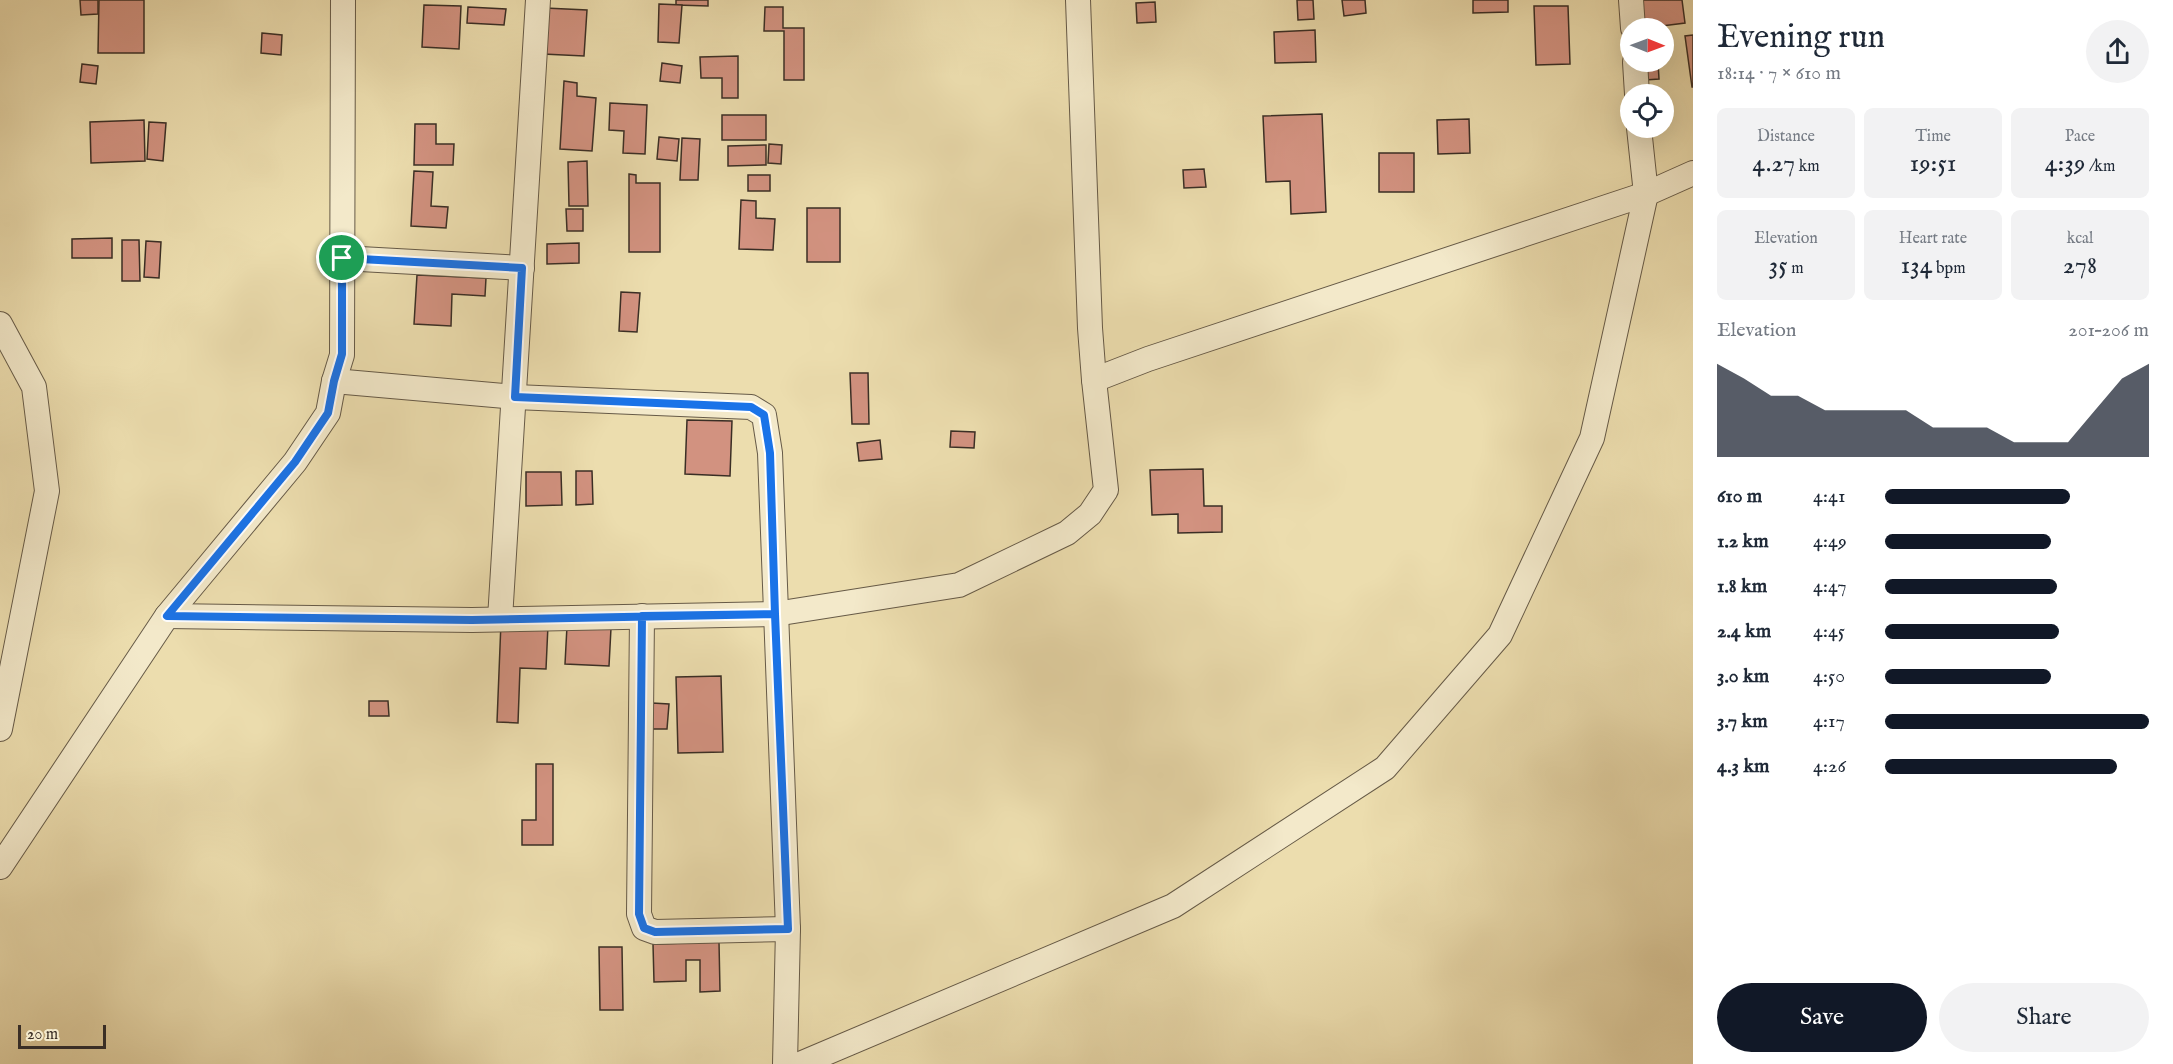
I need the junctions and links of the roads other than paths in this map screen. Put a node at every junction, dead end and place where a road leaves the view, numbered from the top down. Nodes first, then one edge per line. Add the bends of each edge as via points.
1 (538, 0) edge
2 (1078, 0) edge
3 (1631, 0) edge
4 (345, 2) edge
5 (1632, 18) edge
6 (1641, 138) edge
7 (1693, 173) edge
8 (1646, 194) junction
9 (342, 258) junction
10 (522, 268) junction
11 (0, 324) edge
12 (1094, 380) junction
13 (334, 381) junction
14 (515, 397) junction
15 (775, 614) junction
16 (167, 616) junction
17 (642, 616) junction
18 (500, 619) junction
19 (0, 729) edge
20 (0, 867) edge
21 (788, 929) junction
22 (785, 1064) edge
23 (800, 1064) edge

1 - 10 street
2 - 12 street
3 - 5 street
4 - 9 street
6 - 8 street
7 - 8 street
8 - 12 street
8 - 23 street via 1592,438 1500,635 1385,768 1173,906
9 - 10 street
9 - 13 street via 342,354
10 - 14 street
11 - 19 street via 34,387 47,491
12 - 15 street via 1106,490 1090,514 1067,533 959,585
13 - 14 street
13 - 16 street via 328,413 295,462
14 - 15 street via 751,407 764,415 770,453
14 - 18 street
15 - 17 street
15 - 21 street
16 - 18 street
16 - 20 street
17 - 18 street
17 - 21 street via 639,914 644,928 655,932
21 - 22 street

